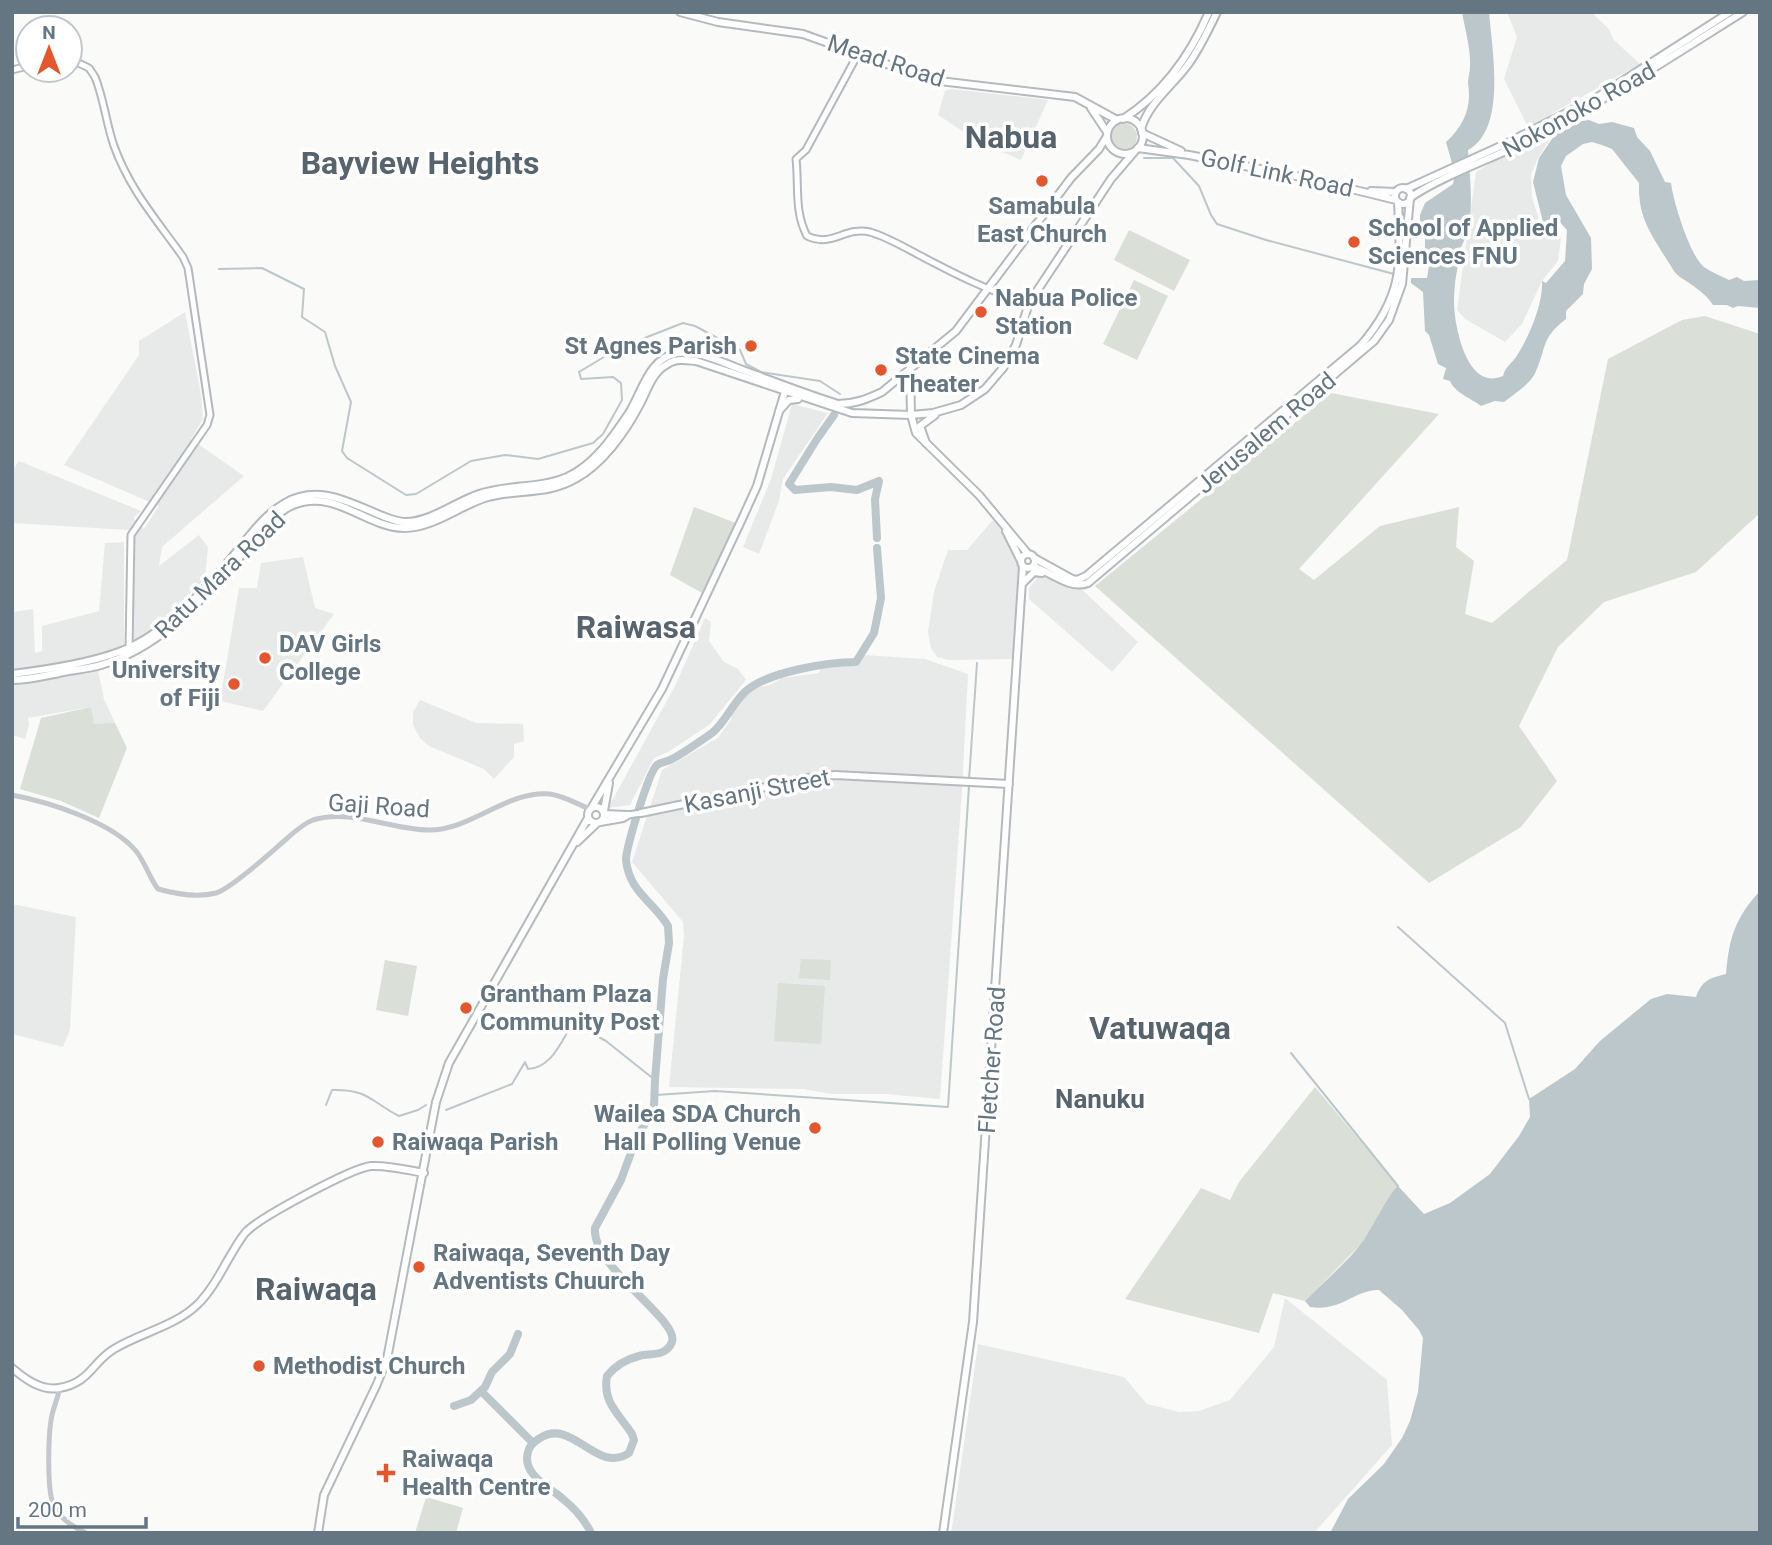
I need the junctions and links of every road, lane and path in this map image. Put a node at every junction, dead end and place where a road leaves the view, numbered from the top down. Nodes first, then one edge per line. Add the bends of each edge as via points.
1 (680, 12) edge
2 (719, 12) edge
3 (1209, 12) edge
4 (1217, 12) edge
5 (1730, 12) edge
6 (1742, 12) edge
7 (718, 22) junction
8 (858, 54) junction
9 (84, 66) edge
10 (1091, 108) junction
11 (1578, 110) junction
12 (1120, 119) junction
13 (1142, 131) junction
14 (1107, 134) junction
15 (1137, 149) junction
16 (1189, 155) junction
17 (1449, 173) junction
18 (1406, 188) junction
19 (1366, 191) junction
20 (1396, 192) junction
21 (1410, 198) junction
22 (1397, 201) junction
23 (988, 289) junction
24 (1029, 303) junction
25 (910, 369) junction
26 (785, 389) junction
27 (804, 398) junction
28 (946, 410) junction
29 (779, 411) junction
30 (911, 415) junction
31 (926, 443) junction
32 (1028, 562) junction
33 (1063, 580) junction
34 (1022, 584) junction
35 (129, 651) junction
36 (99, 662) junction
37 (12, 674) edge
38 (12, 680) edge
39 (609, 781) junction
40 (1009, 784) junction
41 (12, 796) edge
42 (590, 813) junction
43 (604, 813) junction
44 (641, 813) joint
45 (630, 815) junction
46 (599, 822) junction
47 (570, 847) junction
48 (424, 1173) junction
49 (12, 1368) edge
50 (60, 1388) junction
51 (943, 1532) edge
52 (86, 1533) edge
53 (318, 1533) edge

1 - 7 main road, Mead Road
2 - 7 main road
3 - 12 main road via 1180,66 1150,100
4 - 13 main road via 1198,50 1151,108
5 - 11 main road, Nokonoko Road
6 - 11 main road, Nokonoko Road
7 - 8 main road, Mead Road via 803,34
8 - 10 main road, Mead Road via 931,80 1058,94 1079,99
8 - 23 main road via 806,150 796,159 796,193 807,236 826,241 868,232
9 - 35 main road via 95,77 126,175 188,268 209,400 207,425 131,535
10 - 12 main road, Mead Road
10 - 14 main road
11 - 17 main road, Nokonoko Road
12 - 13 main road via 1134,121
12 - 14 main road
13 - 15 main road
13 - 16 main road, Golf Link Road via 1146,137
14 - 15 main road via 1114,150 1124,154
14 - 23 main road, Ratu Mara Road
15 - 16 main road, Golf Link Road
15 - 24 main road, Ratu Mara Road via 1111,179
16 - 19 main road, Golf Link Road
17 - 18 main road, Nokonoko Road
17 - 21 main road, Nokonoko Road
18 - 20 main road
18 - 21 main road
19 - 20 main road, Golf Link Road
19 - 22 main road, Golf Link Road
20 - 22 main road
21 - 22 main road via 1405,203
21 - 33 main road, Jerusalem Road via 1402,284 1389,320 1374,341 1091,581 1081,585
22 - 32 main road, Jerusalem Road via 1401,239 1397,282 1380,322 1361,345 1086,576 1072,579
23 - 24 main road
23 - 25 main road, Ratu Mara Road via 956,331
24 - 28 main road, Ratu Mara Road via 1016,345 1003,368 978,394
25 - 26 main road, Ratu Mara Road via 882,392 853,403 838,404
25 - 30 main road
26 - 27 main road, Ratu Mara Road
26 - 29 main road
26 - 35 main road, Ratu Mara Road via 696,361 675,360 659,370 632,418 603,456 565,485 487,498 412,527 384,524 329,502 294,505 270,522 223,577 172,626
27 - 29 main road via 789,400
27 - 30 main road, Ratu Mara Road via 852,413
28 - 30 main road, Ratu Mara Road
28 - 31 main road via 920,424
29 - 39 main road via 742,519 662,689
30 - 31 main road via 916,433
31 - 32 main road via 979,495
32 - 33 main road, Jerusalem Road
32 - 34 main road, Fletcher Road
33 - 34 main road via 1034,572
34 - 40 main road, Fletcher Road
35 - 36 main road, Ratu Mara Road
36 - 37 main road, Ratu Mara Road
36 - 38 main road, Ratu Mara Road
39 - 42 main road
39 - 43 main road
40 - 44 main road, Kasanji Street via 822,776
40 - 51 main road, Fletcher Road via 971,1344
41 - 42 street, Gaji Road via 51,805 122,838 136,851 158,889 181,894 224,889 312,821 342,817 432,830 529,795 557,795
42 - 43 main road, Kasanji Street via 599,807
42 - 46 main road via 593,823
42 - 47 main road
43 - 45 main road, Kasanji Street
43 - 46 main road
44 - 45 main road, Kasanji Street
45 - 46 main road, Kasanji Street
46 - 47 main road
47 - 48 main road via 449,1063 436,1102
48 - 50 main road via 360,1168 265,1218 246,1232 199,1303 113,1349 85,1377
48 - 53 main road via 387,1359 324,1495
49 - 50 main road via 36,1385
50 - 52 street via 52,1416 49,1489 61,1516

